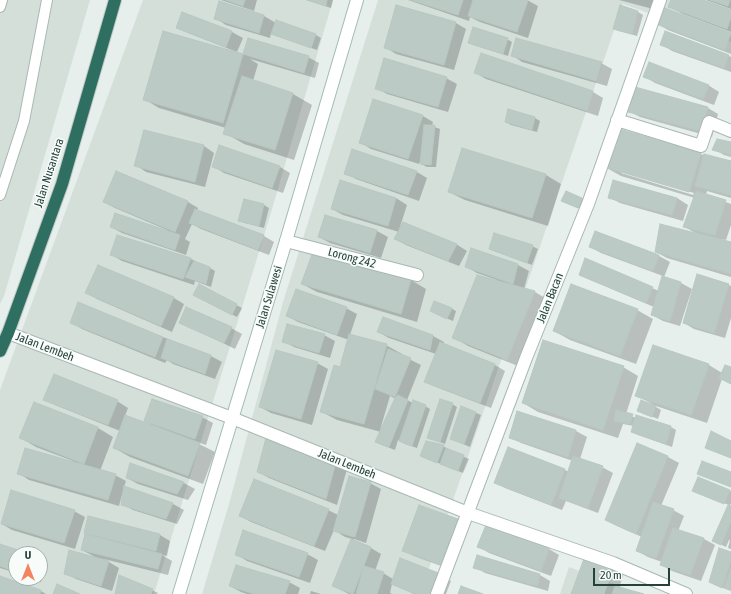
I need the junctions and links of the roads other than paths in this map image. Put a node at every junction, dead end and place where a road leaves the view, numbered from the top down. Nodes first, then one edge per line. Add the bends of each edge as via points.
1 (2, 0) edge
2 (47, 0) edge
3 (115, 0) edge
4 (357, 0) edge
5 (660, 0) edge
6 (0, 7) edge
7 (617, 120) junction
8 (731, 131) edge
9 (0, 195) edge
10 (286, 241) junction
11 (417, 275) dead end
12 (8, 333) junction
13 (0, 351) edge
14 (232, 418) junction
15 (468, 514) junction
16 (179, 594) edge
17 (437, 594) edge
18 (686, 594) edge

1 - 6 lane
2 - 9 lane via 24,121
3 - 12 highway, Jalan Nusantara via 62,184
4 - 10 street, Jalan Sulawesi
5 - 7 street, Jalan Bacan
7 - 8 street via 701,146 710,122
7 - 15 street, Jalan Bacan via 588,204 526,358
10 - 11 street, Lorong 242
10 - 14 street, Jalan Sulawesi
12 - 13 highway, Jalan Nusantara
12 - 14 street, Jalan Lembeh
14 - 15 street, Jalan Lembeh
14 - 16 street, Jalan Sulawesi
15 - 17 street, Jalan Bacan
15 - 18 street, Jalan Lembeh via 613,562

